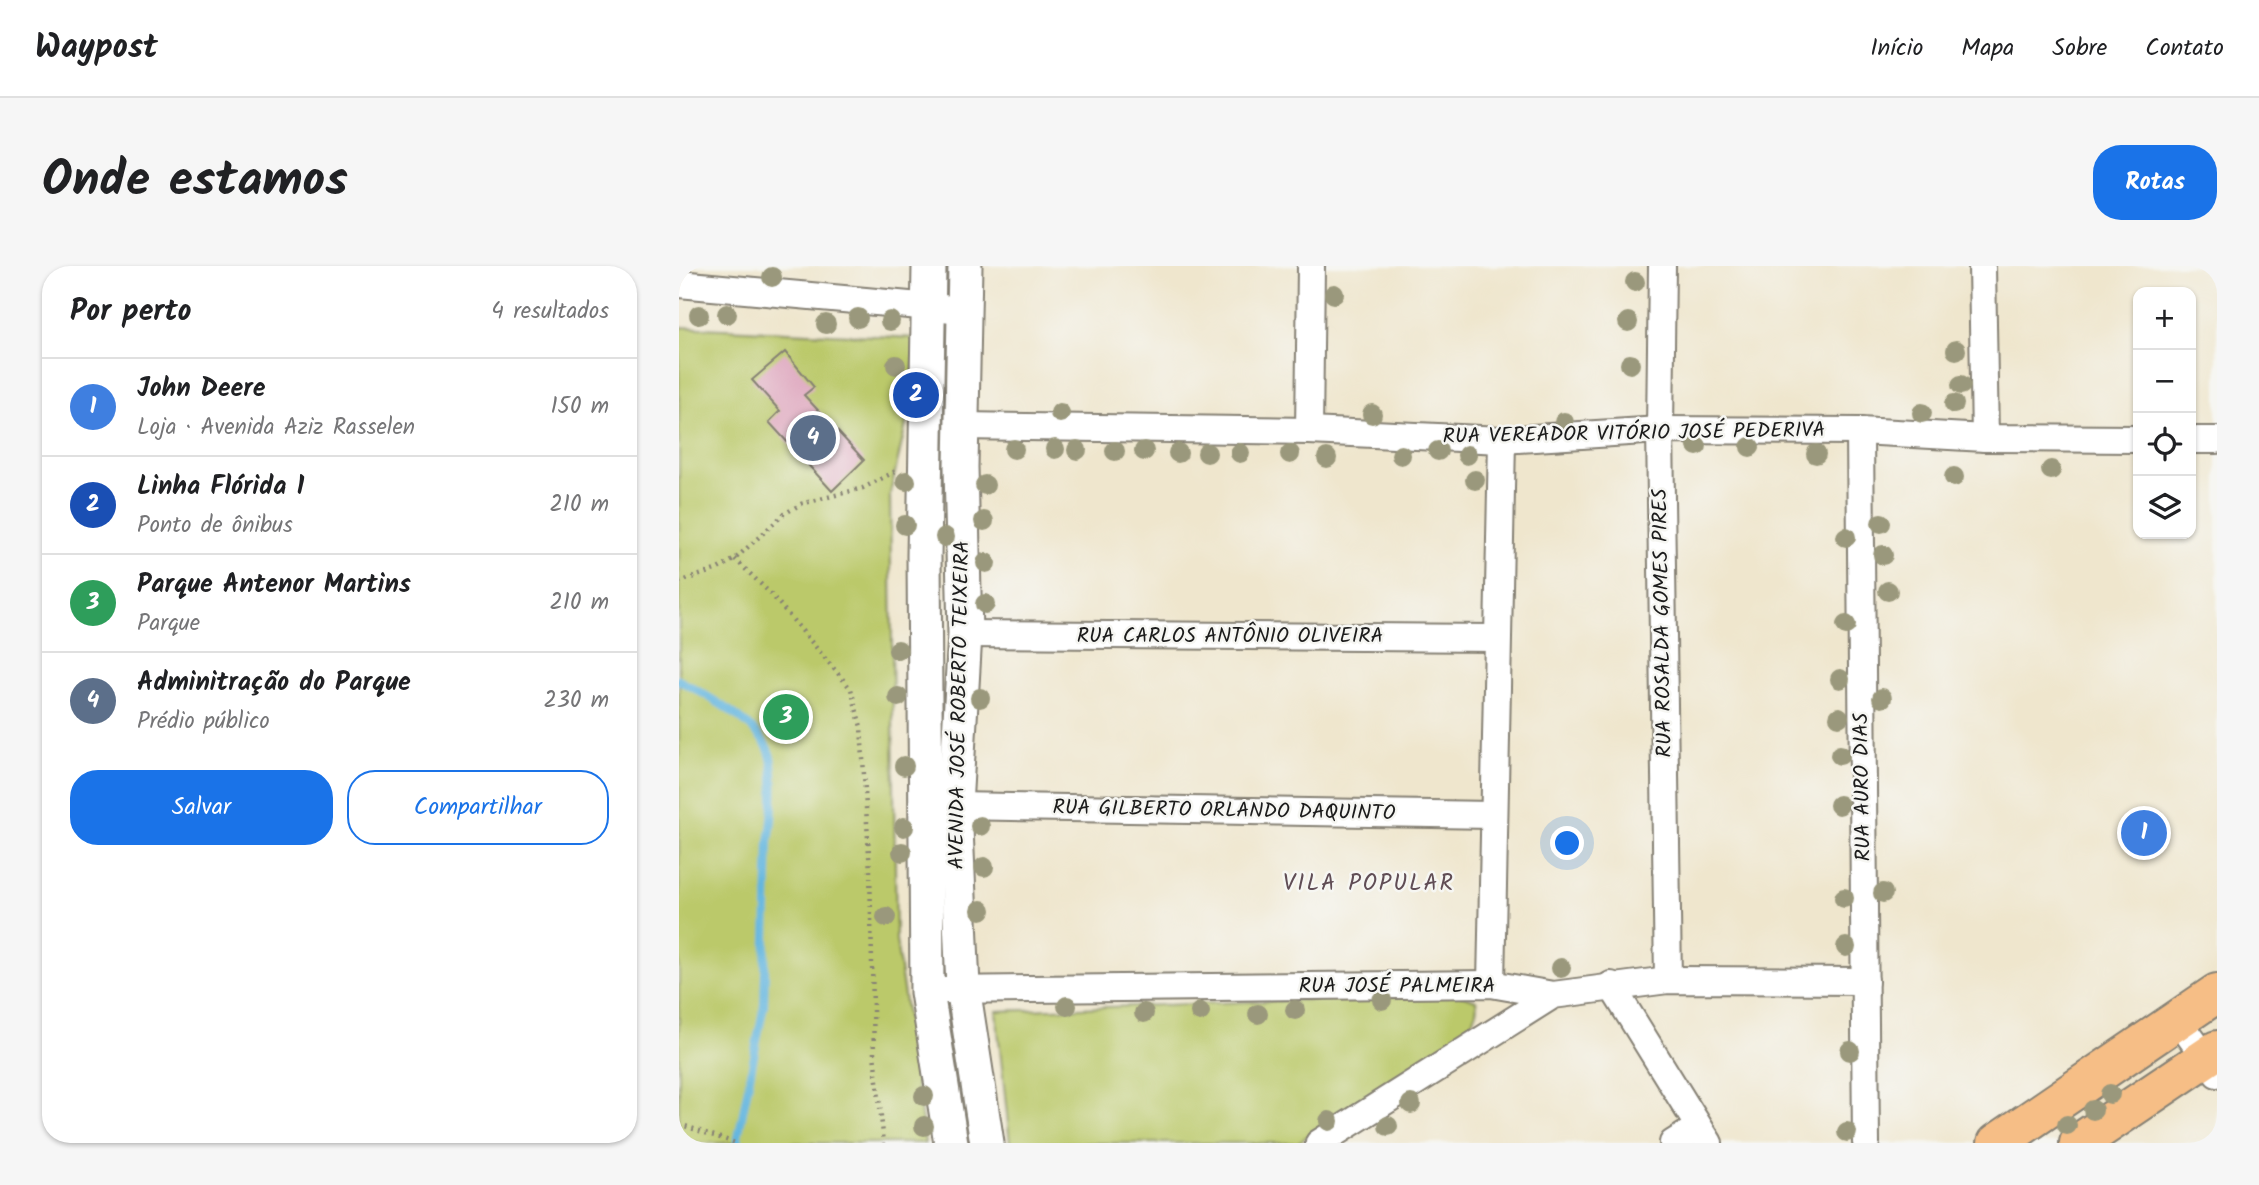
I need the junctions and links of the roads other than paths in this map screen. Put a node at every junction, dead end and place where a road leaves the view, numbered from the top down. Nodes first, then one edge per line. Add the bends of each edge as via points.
1 (929, 266) edge
2 (965, 266) edge
3 (1311, 266) edge
4 (1662, 266) edge
5 (1982, 266) edge
6 (679, 284) edge
7 (928, 306) junction
8 (964, 310) junction
9 (962, 426) junction
10 (1660, 430) junction
11 (1309, 431) junction
12 (1860, 431) junction
13 (1985, 438) junction
14 (2133, 439) edge
15 (927, 440) junction
16 (1502, 440) junction
17 (2196, 440) edge
18 (2217, 440) edge
19 (965, 634) junction
20 (1496, 638) junction
21 (955, 806) junction
22 (1493, 815) junction
23 (1668, 980) junction
24 (1865, 981) junction
25 (1491, 984) junction
26 (1611, 985) junction
27 (963, 987) junction
28 (927, 992) junction
29 (2217, 993) edge
30 (1553, 995) junction
31 (2178, 1020) junction
32 (2213, 1061) edge
33 (1703, 1135) edge
34 (951, 1143) edge
35 (987, 1143) edge
36 (1319, 1143) edge
37 (1673, 1143) edge
38 (1866, 1143) edge
39 (1997, 1143) edge
40 (2079, 1143) edge

1 - 7 street, AVENIDA JOSÉ ROBERTO TEIXEIRA
2 - 8 street, AVENIDA JOSÉ ROBERTO TEIXEIRA
3 - 11 street
4 - 10 street, RUA ROSALDA GOMES PIRES
5 - 13 street
6 - 7 street
7 - 8 street
7 - 15 street, AVENIDA JOSÉ ROBERTO TEIXEIRA
8 - 9 street, AVENIDA JOSÉ ROBERTO TEIXEIRA
9 - 11 street, RUA VEREADOR VITÓRIO JOSÉ PEDERIVA
9 - 15 street
9 - 19 street, AVENIDA JOSÉ ROBERTO TEIXEIRA
10 - 12 street, RUA VEREADOR VITÓRIO JOSÉ PEDERIVA
10 - 16 street, RUA VEREADOR VITÓRIO JOSÉ PEDERIVA
10 - 23 street, RUA ROSALDA GOMES PIRES
11 - 16 street, RUA VEREADOR VITÓRIO JOSÉ PEDERIVA
12 - 13 street, RUA VEREADOR VITÓRIO JOSÉ PEDERIVA
12 - 24 street, RUA AURO DIAS
13 - 14 street, RUA VEREADOR VITÓRIO JOSÉ PEDERIVA
15 - 28 street, AVENIDA JOSÉ ROBERTO TEIXEIRA
16 - 20 street
17 - 18 street
19 - 20 street, RUA CARLOS ANTÔNIO OLIVEIRA
19 - 21 street, AVENIDA JOSÉ ROBERTO TEIXEIRA
20 - 22 street
21 - 22 street, RUA GILBERTO ORLANDO DAQUINTO
21 - 27 street, AVENIDA JOSÉ ROBERTO TEIXEIRA
22 - 25 street
23 - 24 street, RUA JOSÉ PALMEIRA
23 - 26 street, RUA JOSÉ PALMEIRA
24 - 38 street, RUA AURO DIAS
25 - 27 street, RUA JOSÉ PALMEIRA
25 - 30 street, RUA JOSÉ PALMEIRA
26 - 30 street, RUA JOSÉ PALMEIRA
26 - 33 street
27 - 28 street, RUA JOSÉ PALMEIRA
27 - 35 street, AVENIDA JOSÉ ROBERTO TEIXEIRA
28 - 34 street, AVENIDA JOSÉ ROBERTO TEIXEIRA
29 - 31 main road
30 - 36 street
31 - 32 street
31 - 39 main road
32 - 40 main road
33 - 37 street

